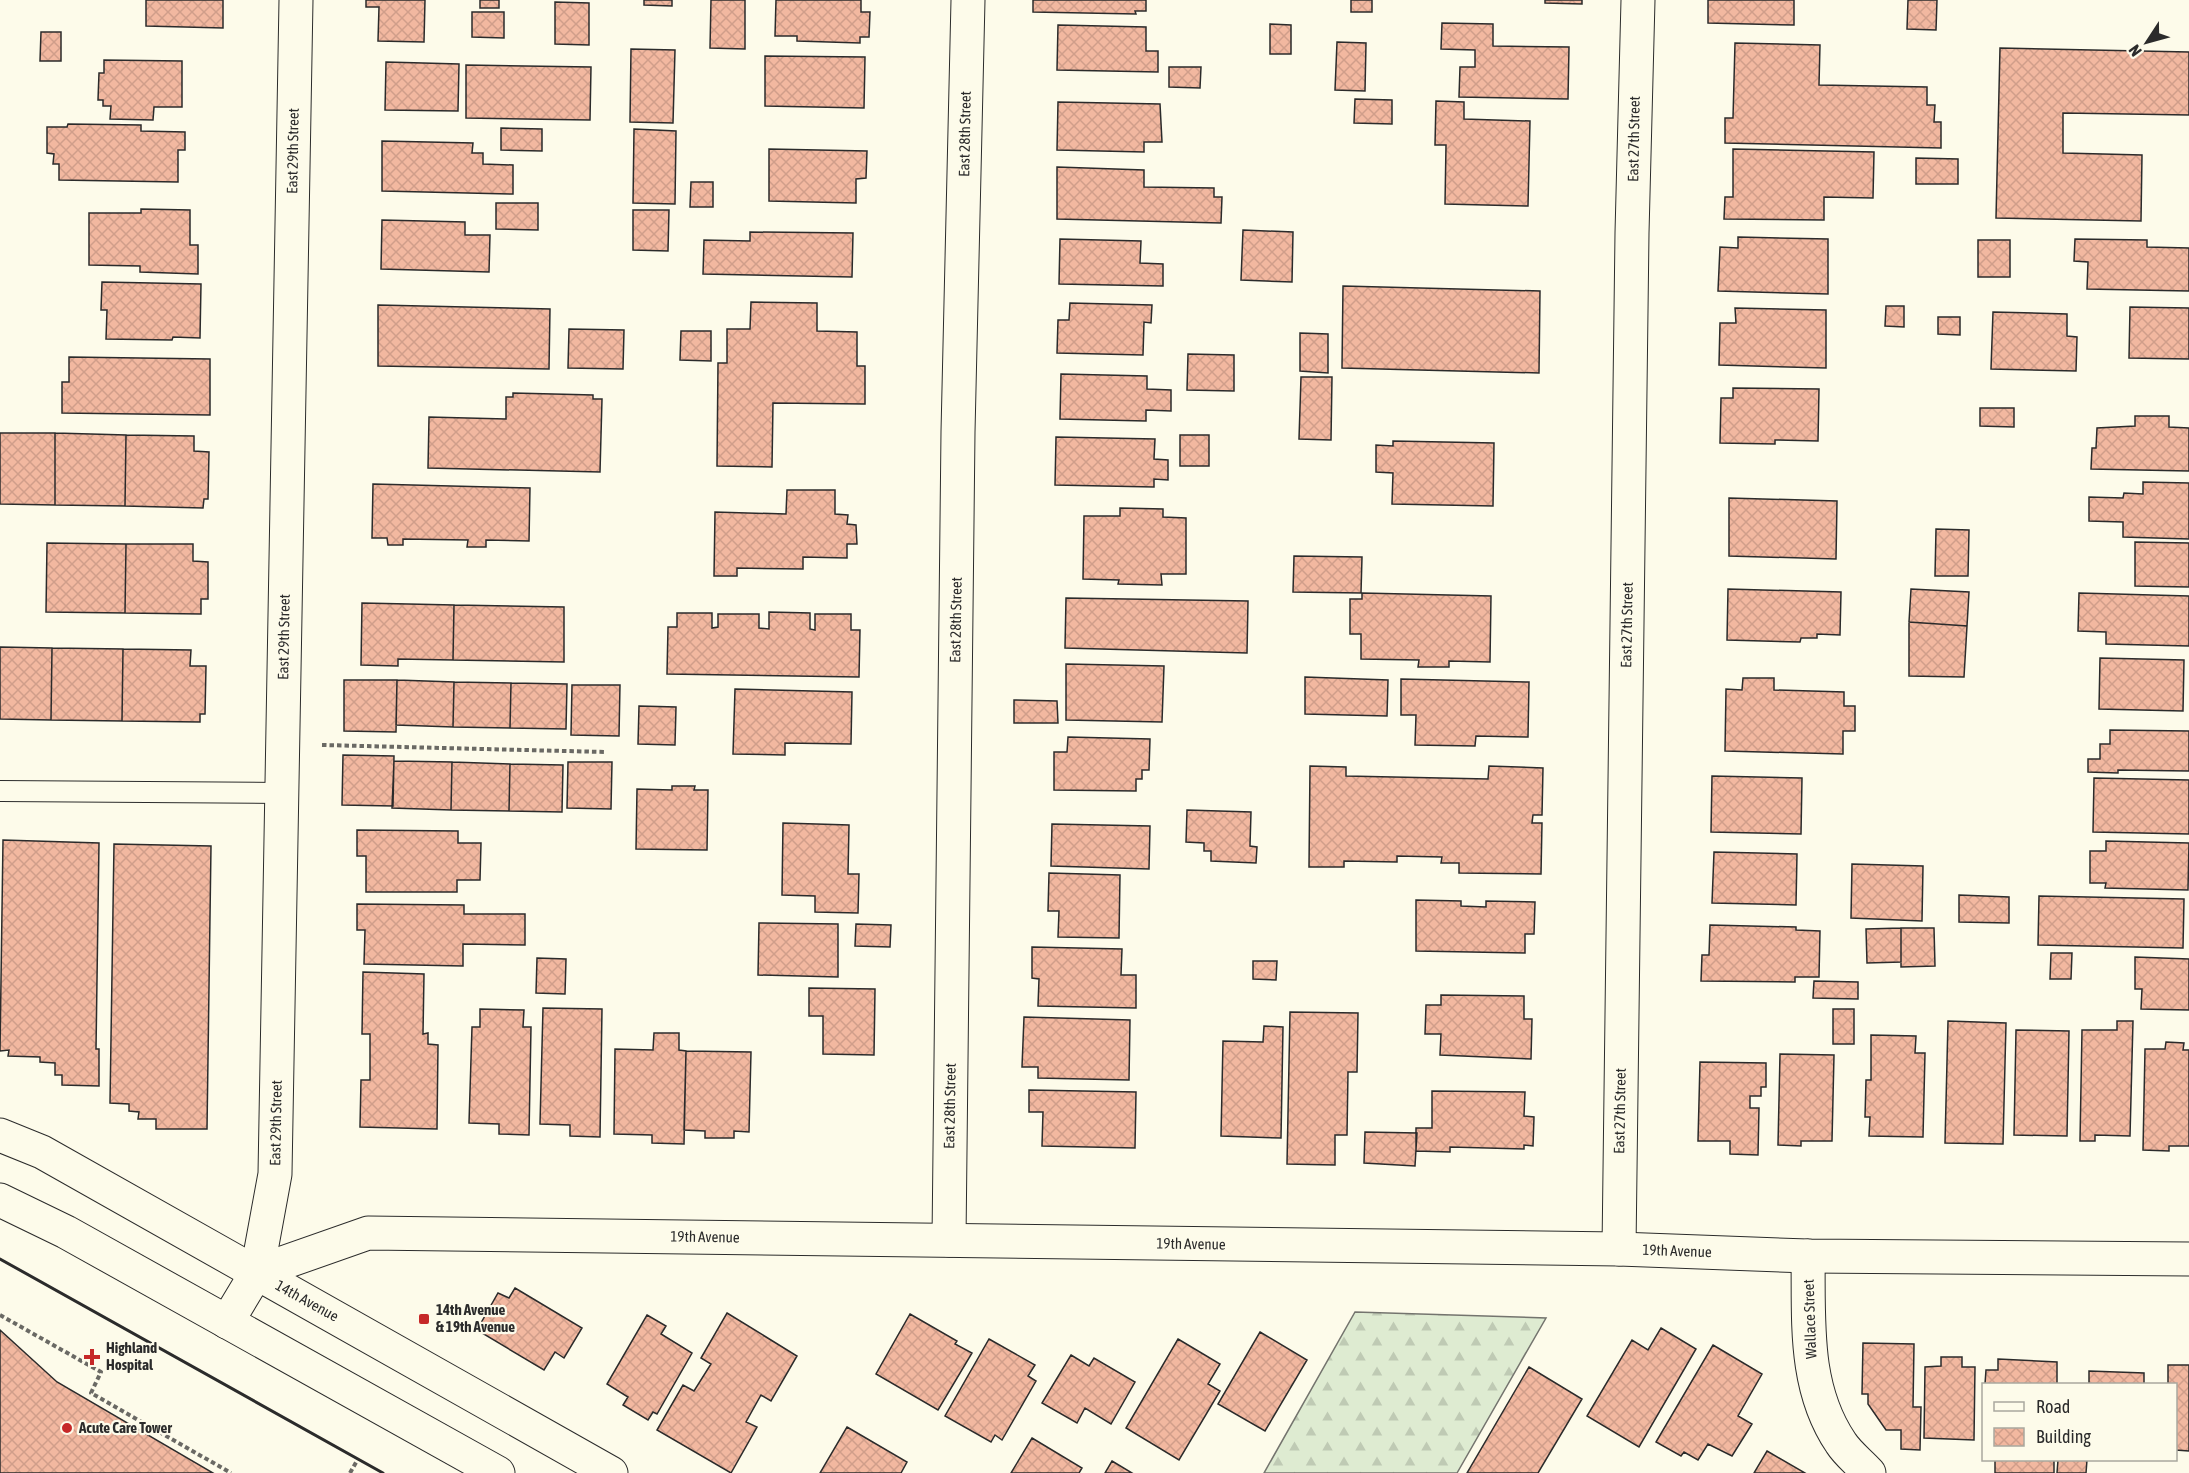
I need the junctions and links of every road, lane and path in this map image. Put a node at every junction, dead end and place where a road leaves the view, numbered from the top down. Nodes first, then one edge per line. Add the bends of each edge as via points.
1 (296, 0) edge
2 (968, 0) edge
3 (1638, 0) edge
4 (343, 745) dead end
5 (605, 752) dead end
6 (0, 790) edge
7 (281, 793) junction
8 (0, 1136) edge
9 (0, 1200) edge
10 (949, 1240) junction
11 (1618, 1249) junction
12 (1808, 1256) junction
13 (2189, 1259) edge
14 (257, 1272) junction
15 (0, 1316) edge
16 (227, 1322) junction
17 (358, 1459) dead end
18 (231, 1473) edge
19 (350, 1473) edge
20 (498, 1473) edge
21 (611, 1473) edge
22 (1869, 1473) edge

1 - 7 street, East 29th Street
2 - 10 street, East 28th Street via 958,421
3 - 11 street, East 27th Street
4 - 5 path
6 - 7 lane
7 - 14 street, East 29th Street via 275,1174
8 - 14 street, 14th Avenue via 42,1152
9 - 16 street via 66,1232
10 - 11 street, 19th Avenue
10 - 14 street, 19th Avenue via 368,1233
11 - 12 street, 19th Avenue
12 - 13 street, 19th Avenue
12 - 22 street, Wallace Street via 1809,1360 1821,1403 1841,1443
14 - 16 street
14 - 21 street, 14th Avenue
15 - 18 path via 101,1372 91,1393
16 - 20 street
17 - 19 path

